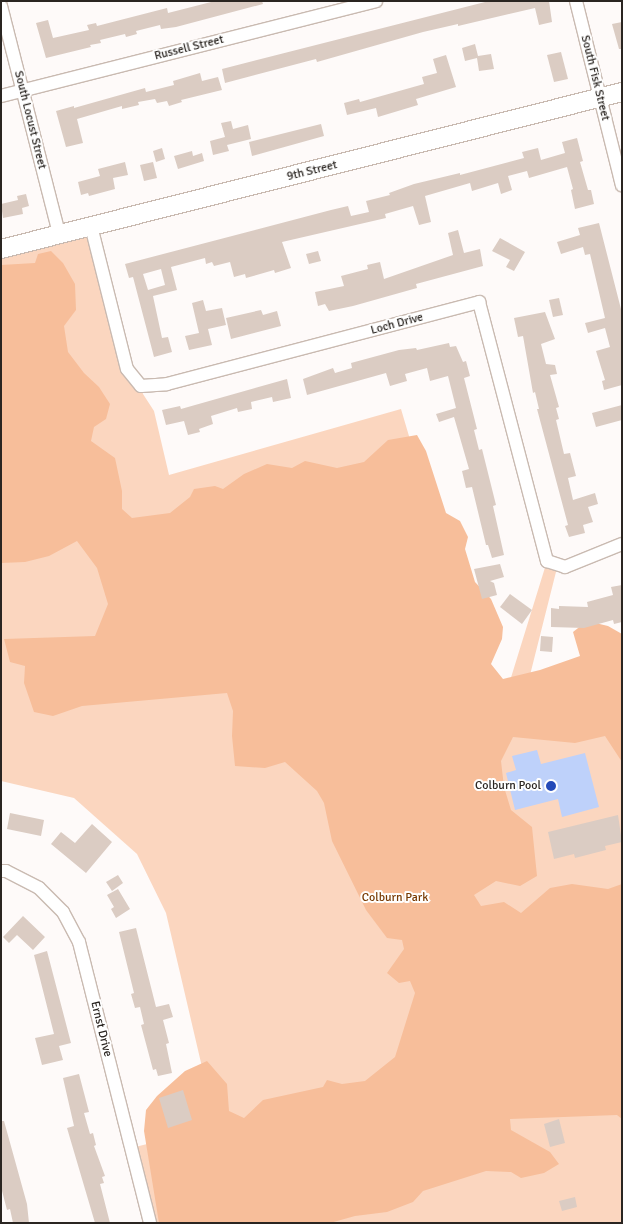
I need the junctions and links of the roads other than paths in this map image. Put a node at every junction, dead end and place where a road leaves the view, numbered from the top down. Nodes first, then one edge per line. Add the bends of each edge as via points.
1 (376, 1) edge
2 (576, 1) edge
3 (1, 6) edge
4 (23, 90) junction
5 (622, 92) edge
6 (1, 96) edge
7 (600, 98) junction
8 (622, 184) edge
9 (91, 226) junction
10 (59, 234) junction
11 (1, 248) edge
12 (622, 544) edge
13 (1, 871) edge
14 (150, 1223) edge

1 - 4 street, Russell Street
2 - 7 street, South Fisk Street
3 - 4 street, South Locust Street
4 - 6 street, Russell Street
4 - 10 street, South Locust Street
5 - 7 street, 9th Street
7 - 8 street, South Fisk Street
7 - 9 street, 9th Street
9 - 10 street, 9th Street
9 - 12 street, Loch Drive via 127,369 141,386 167,384 479,302 547,561 565,567
10 - 11 street, 9th Street
13 - 14 street, Ernst Drive via 38,888 63,912 79,942

